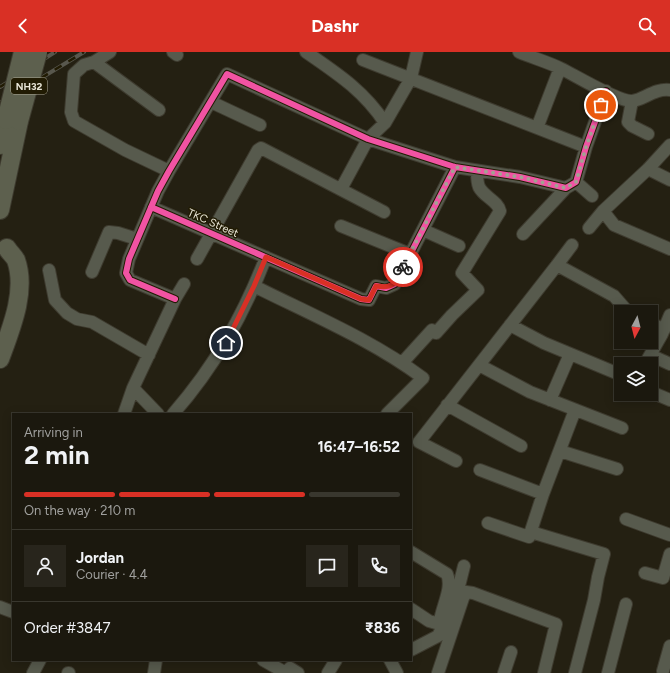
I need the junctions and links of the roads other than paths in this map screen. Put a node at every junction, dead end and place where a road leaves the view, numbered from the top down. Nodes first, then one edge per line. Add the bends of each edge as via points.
1 (23, 52) edge
2 (38, 52) edge
3 (110, 52) edge
4 (306, 52) edge
5 (417, 52) edge
6 (519, 52) edge
7 (363, 60) dead end
8 (94, 62) junction
9 (560, 68) junction
10 (411, 78) junction
11 (670, 90) edge
12 (606, 92) junction
13 (632, 101) junction
14 (211, 102) junction
15 (159, 110) dead end
16 (13, 121) junction
17 (386, 123) junction
18 (260, 125) dead end
19 (537, 128) junction
20 (648, 134) dead end
21 (368, 140) junction
22 (0, 145) edge
23 (670, 145) edge
24 (586, 147) junction
25 (455, 167) junction
26 (648, 169) junction
27 (168, 171) junction
28 (477, 171) junction
29 (670, 180) edge
30 (576, 182) junction
31 (566, 188) junction
32 (341, 189) junction
33 (592, 196) dead end
34 (151, 207) junction
35 (0, 210) edge
36 (603, 211) junction
37 (384, 212) dead end
38 (340, 226) dead end
39 (589, 228) dead end
40 (422, 230) junction
41 (212, 233) junction
42 (523, 234) dead end
43 (137, 239) junction
44 (572, 245) dead end
45 (459, 246) dead end
46 (7, 248) dead end
47 (670, 249) edge
48 (410, 254) junction
49 (266, 257) junction
50 (197, 259) dead end
51 (557, 265) junction
52 (49, 270) dead end
53 (92, 272) dead end
54 (184, 284) dead end
55 (254, 286) junction
56 (175, 299) junction
57 (622, 305) edge
58 (670, 315) edge
59 (510, 325) junction
60 (658, 327) edge
61 (664, 330) junction
62 (570, 354) junction
63 (149, 355) junction
64 (649, 357) edge
65 (0, 359) edge
66 (658, 361) edge
67 (402, 362) junction
68 (670, 364) edge
69 (479, 365) junction
70 (614, 372) edge
71 (133, 388) junction
72 (658, 395) edge
73 (550, 400) junction
74 (670, 400) edge
75 (447, 405) junction
76 (575, 410) junction
77 (124, 413) edge
78 (157, 413) edge
79 (174, 413) edge
80 (388, 413) edge
81 (622, 428) dead end
82 (521, 446) dead end
83 (560, 451) junction
84 (456, 461) dead end
85 (617, 469) dead end
86 (480, 470) dead end
87 (543, 494) junction
88 (626, 519) dead end
89 (488, 523) dead end
90 (531, 532) junction
91 (670, 535) edge
92 (412, 553) edge
93 (670, 555) edge
94 (464, 566) dead end
95 (645, 573) dead end
96 (626, 604) dead end
97 (0, 607) edge
98 (412, 610) edge
99 (12, 612) edge
100 (440, 624) junction
101 (670, 646) edge
102 (412, 649) edge
103 (511, 652) dead end
104 (39, 661) edge
105 (265, 661) edge
106 (335, 661) edge
107 (391, 661) edge
108 (663, 671) dead end
109 (33, 673) edge
110 (286, 673) edge
111 (298, 673) edge
112 (328, 673) edge
113 (397, 673) edge
114 (438, 673) edge
115 (504, 673) edge
116 (544, 673) edge
117 (575, 673) edge
118 (608, 673) edge

1 - 16 highway, NH32, bridge
2 - 16 highway, NH32, bridge
3 - 8 street
4 - 17 street via 357,89
5 - 10 street
6 - 9 street
7 - 10 street
8 - 15 street
8 - 27 street via 84,65 74,74 71,112 74,121
9 - 12 street
9 - 19 street
10 - 17 street
10 - 19 street
11 - 13 street via 650,93
12 - 13 street via 620,99
12 - 24 street
13 - 20 street via 628,122
14 - 18 street
14 - 21 street via 227,74
14 - 27 street
16 - 22 highway, NH32
16 - 35 highway, NH32
17 - 21 street
19 - 24 street
21 - 25 street
21 - 32 street
23 - 26 street
24 - 30 street
25 - 28 street
25 - 40 street
26 - 29 street
26 - 36 street
27 - 34 street
28 - 31 street via 520,177
28 - 67 street via 479,186 500,210 462,273 478,290
30 - 31 street
30 - 33 street
31 - 42 street
32 - 37 street
32 - 41 street via 259,149
34 - 41 street, TKC Street
34 - 43 street
36 - 39 street
36 - 47 street via 614,224
38 - 48 street
40 - 45 street
40 - 48 street
41 - 49 street, TKC Street
41 - 50 street
43 - 53 street via 109,232
43 - 56 street via 126,273 130,280
44 - 51 street
46 - 65 highway via 16,259 20,289
48 - 49 street, TKC Street via 395,284 386,288 376,286 369,300 361,299
49 - 55 street
51 - 57 street via 614,296
51 - 59 street
52 - 63 street via 55,300 67,312 77,319 94,323
54 - 56 street
55 - 67 street
55 - 79 street via 221,350 190,395
56 - 63 street
58 - 61 street
59 - 62 street
59 - 69 street
60 - 61 street
61 - 64 street
62 - 70 street
62 - 73 street
63 - 71 street
66 - 68 street
67 - 80 street via 423,378
69 - 73 street via 525,390
69 - 75 street
71 - 77 street
71 - 78 street
72 - 74 street
73 - 76 street
75 - 82 street
75 - 84 street via 418,442
76 - 81 street
76 - 83 street
83 - 85 street
83 - 87 street
86 - 87 street
87 - 90 street
88 - 91 street
89 - 90 street via 529,537
90 - 117 street via 604,554
92 - 100 street via 447,574 449,578
93 - 95 street via 662,578
94 - 100 street via 455,598
96 - 118 street
97 - 99 street
98 - 100 street
100 - 102 street via 438,636
100 - 114 street
100 - 116 street via 466,592 556,624
101 - 108 street
103 - 115 street
104 - 109 street
105 - 110 street
106 - 112 street
107 - 113 street
110 - 111 street via 290,668

